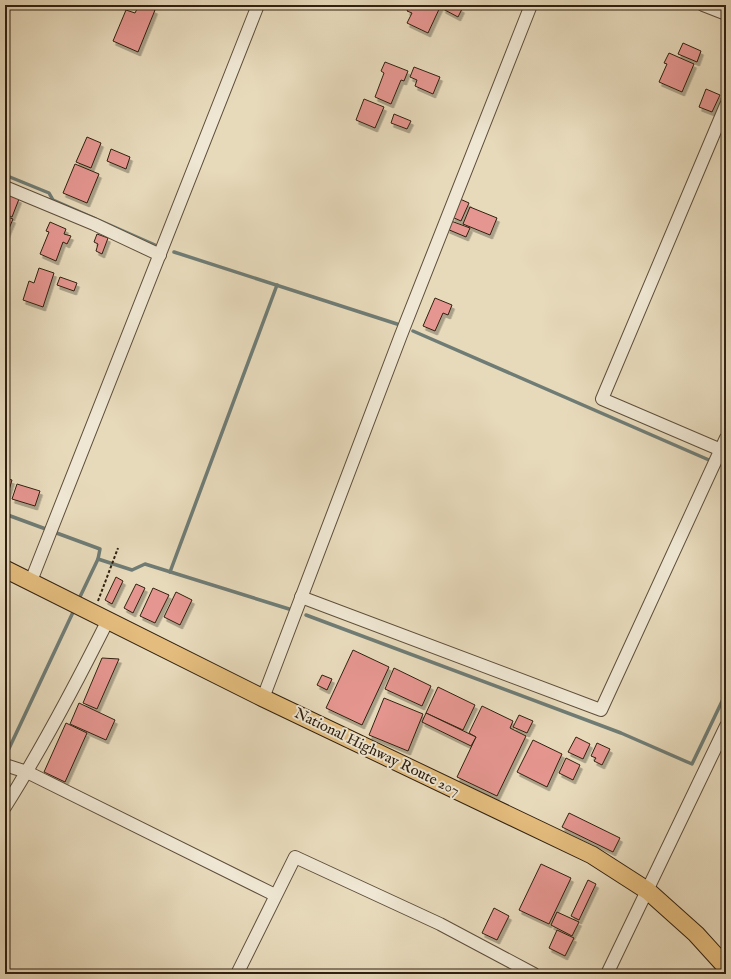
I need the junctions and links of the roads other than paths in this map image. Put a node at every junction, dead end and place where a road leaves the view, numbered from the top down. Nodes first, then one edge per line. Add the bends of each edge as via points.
1 (258, 5) edge
2 (531, 5) edge
3 (703, 5) edge
4 (726, 14) edge
5 (726, 105) edge
6 (5, 188) edge
7 (160, 255) junction
8 (726, 438) edge
9 (721, 450) junction
10 (5, 569) edge
11 (31, 581) junction
12 (301, 597) junction
13 (88, 610) junction
14 (263, 698) junction
15 (726, 726) edge
16 (6, 765) edge
17 (27, 772) junction
18 (5, 807) edge
19 (648, 891) junction
20 (275, 895) junction
21 (726, 967) edge
22 (237, 974) edge
23 (534, 974) edge
24 (607, 974) edge

1 - 7 street
2 - 12 street
3 - 4 street
5 - 9 street via 602,399
6 - 7 street via 94,224
7 - 11 street
8 - 9 street
9 - 12 street via 601,710
10 - 11 highway, National Highway Route 207
11 - 13 highway, National Highway Route 207
12 - 14 street
13 - 14 highway, National Highway Route 207
13 - 17 street via 71,694
14 - 19 highway, National Highway Route 207 via 592,855
15 - 19 street
16 - 17 street
17 - 18 street
17 - 20 street
19 - 21 highway, National Highway Route 207 via 696,934
19 - 24 street
20 - 22 street
20 - 23 street via 295,857 440,924

